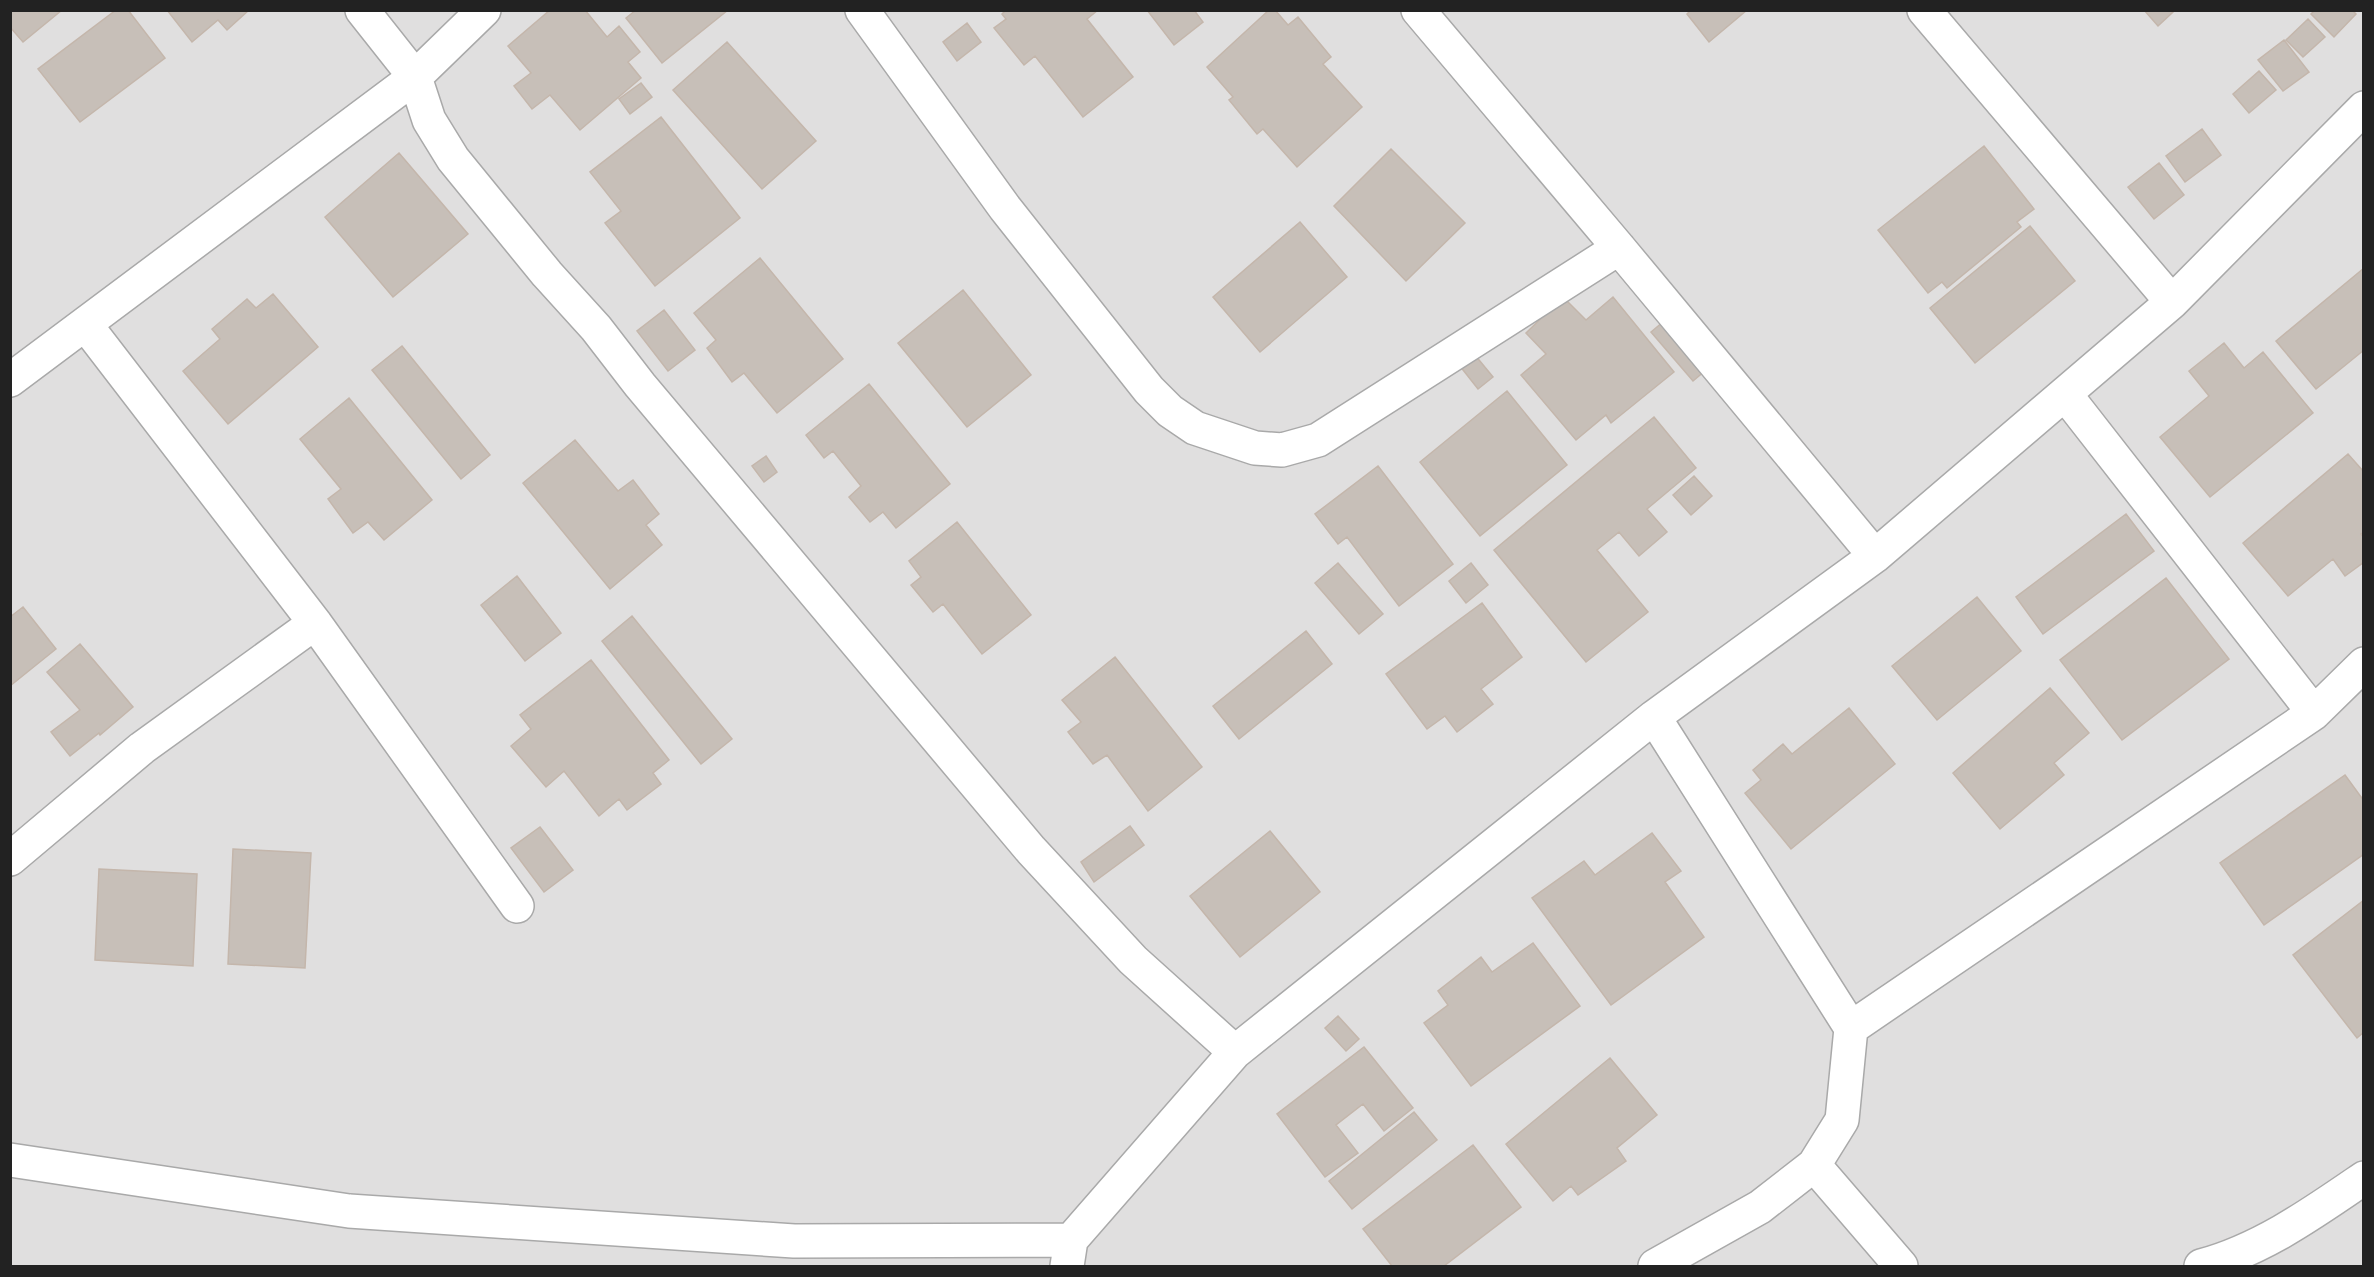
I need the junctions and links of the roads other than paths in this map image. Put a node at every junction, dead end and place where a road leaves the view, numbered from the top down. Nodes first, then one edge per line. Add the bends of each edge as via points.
1 (362, 10) edge
2 (484, 10) edge
3 (862, 10) edge
4 (1418, 10) edge
5 (1924, 10) edge
6 (415, 77) junction
7 (2364, 108) edge
8 (1619, 248) junction
9 (2172, 302) junction
10 (85, 324) junction
11 (10, 380) edge
12 (2065, 394) junction
13 (1875, 556) junction
14 (315, 623) junction
15 (2364, 664) edge
16 (2314, 713) junction
17 (1654, 717) junction
18 (10, 859) edge
19 (518, 906) dead end
20 (1851, 1028) junction
21 (1235, 1052) junction
22 (10, 1160) edge
23 (1815, 1165) junction
24 (2364, 1178) edge
25 (1069, 1253) edge
26 (1655, 1266) edge
27 (1901, 1266) edge
28 (2201, 1266) edge

1 - 6 street
2 - 6 street
3 - 8 street via 1005,208 1149,390 1195,428 1255,448 1282,450 1318,440
4 - 8 street
5 - 9 street
6 - 10 street
6 - 21 street via 429,120 453,159 1031,850 1133,960
7 - 9 street
8 - 13 street
9 - 12 street
10 - 11 street
10 - 14 street
12 - 13 street
12 - 16 street
13 - 17 street
14 - 18 street via 142,748
14 - 19 street
15 - 16 street
16 - 20 street
17 - 20 street
17 - 21 street
20 - 23 street via 1842,1120
21 - 25 street
22 - 25 street via 360,1211 794,1241
23 - 26 street via 1760,1207
23 - 27 street
24 - 28 street via 2300,1221 2222,1261

